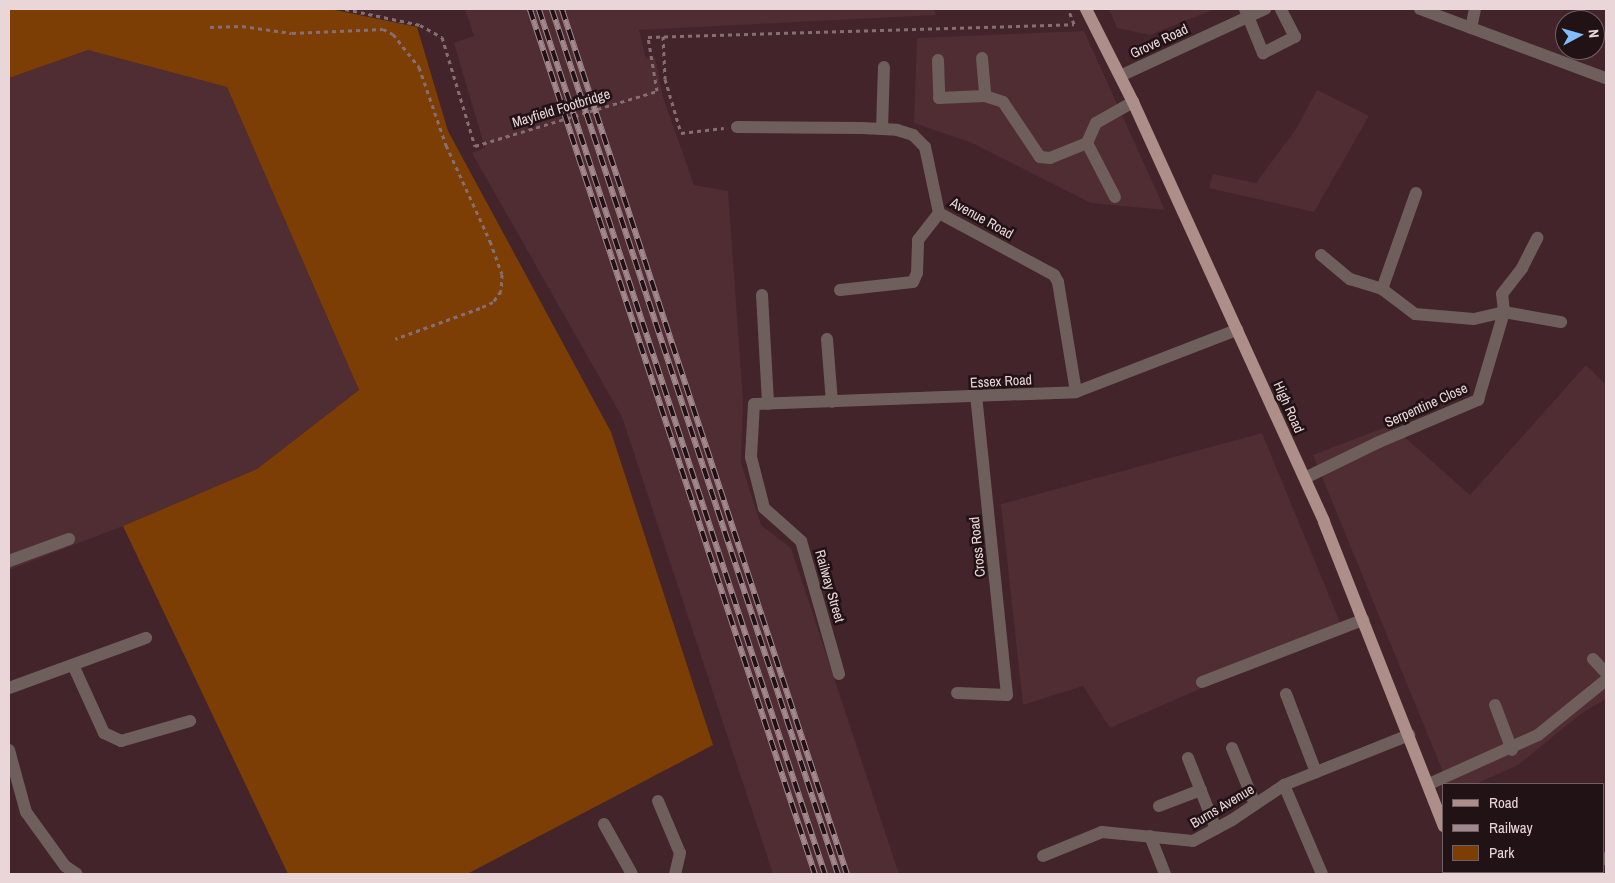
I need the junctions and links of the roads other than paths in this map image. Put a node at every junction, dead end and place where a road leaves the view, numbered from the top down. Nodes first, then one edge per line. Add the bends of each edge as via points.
1 (1086, 9) edge
2 (1265, 9) edge
3 (1281, 9) edge
4 (1420, 9) edge
5 (1476, 9) edge
6 (1246, 12) edge
7 (1471, 28) junction
8 (982, 58) dead end
9 (938, 60) dead end
10 (884, 67) dead end
11 (1120, 76) junction
12 (1606, 78) edge
13 (985, 96) junction
14 (1133, 102) junction
15 (737, 127) road end
16 (882, 129) junction
17 (1087, 142) junction
18 (1416, 193) dead end
19 (1115, 197) dead end
20 (940, 213) junction
21 (1537, 238) dead end
22 (1321, 254) dead end
23 (840, 290) dead end
24 (1382, 290) junction
25 (762, 296) dead end
26 (1504, 312) junction
27 (1561, 322) dead end
28 (1238, 330) junction
29 (827, 339) dead end
30 (1076, 392) junction
31 (976, 397) junction
32 (832, 402) junction
33 (754, 404) joint
34 (768, 404) junction
35 (1304, 478) junction
36 (69, 539) dead end
37 (9, 561) edge
38 (1363, 620) junction
39 (146, 638) dead end
40 (1593, 659) dead end
41 (73, 665) junction
42 (1606, 673) edge
43 (840, 674) dead end
44 (1606, 680) edge
45 (1202, 682) dead end
46 (9, 688) edge
47 (957, 693) dead end
48 (1286, 694) dead end
49 (1495, 705) dead end
50 (190, 721) dead end
51 (1409, 735) junction
52 (1232, 748) dead end
53 (9, 750) edge
54 (1512, 750) junction
55 (1188, 758) dead end
56 (1316, 772) junction
57 (1429, 784) junction
58 (1284, 785) junction
59 (1201, 790) junction
60 (658, 800) dead end
61 (1255, 804) junction
62 (1159, 806) dead end
63 (1442, 820) edge
64 (604, 824) dead end
65 (1216, 829) junction
66 (1150, 836) junction
67 (1043, 856) dead end
68 (677, 871) edge
69 (77, 874) edge
70 (632, 874) edge
71 (1165, 874) edge
72 (1322, 874) edge

1 - 11 main road, High Road
2 - 6 street, Grove Road
3 - 6 street via 1295,37 1263,53
4 - 7 street
5 - 7 street
6 - 11 street, Grove Road
7 - 12 street
8 - 13 street
9 - 13 street via 939,98
10 - 16 street
11 - 14 main road, High Road
13 - 17 street via 996,98 1007,106 1040,157 1050,158
14 - 17 street via 1096,123
14 - 28 main road, High Road
15 - 16 street, Avenue Road
16 - 20 street, Avenue Road via 913,135 925,147
17 - 19 street
18 - 24 street
20 - 23 street via 918,240 916,278 908,284
20 - 30 street, Avenue Road via 1054,275 1058,282
21 - 26 street, Serpentine Close via 1522,268 1502,294
22 - 24 street via 1350,279
24 - 26 street via 1415,314 1474,319
25 - 34 street
26 - 27 street
26 - 35 street, Serpentine Close via 1478,400
28 - 30 street, Essex Road
28 - 35 main road, High Road
29 - 32 street
30 - 31 street, Essex Road
31 - 32 street, Essex Road
31 - 47 street, Cross Road via 1007,695
32 - 34 street, Essex Road
33 - 34 street, Essex Road
33 - 43 street, Railway Street via 751,457 764,508 801,541
35 - 38 main road, High Road
36 - 37 street
38 - 45 street
38 - 51 main road, High Road
39 - 41 street
40 - 42 street
41 - 46 street
41 - 50 street via 104,733 121,741
44 - 54 street via 1538,735
48 - 56 street
49 - 54 street
51 - 56 street, Burns Avenue
51 - 57 main road, High Road
52 - 61 street
53 - 69 street via 26,812 66,866
54 - 57 street
55 - 59 street
56 - 58 street, Burns Avenue
57 - 63 main road, High Road
58 - 61 street, Burns Avenue
58 - 72 street
59 - 62 street
59 - 65 street
60 - 68 street via 680,853
61 - 65 street, Burns Avenue
64 - 70 street
65 - 66 street, Burns Avenue via 1193,841
66 - 67 street, Burns Avenue via 1102,832
66 - 71 street

